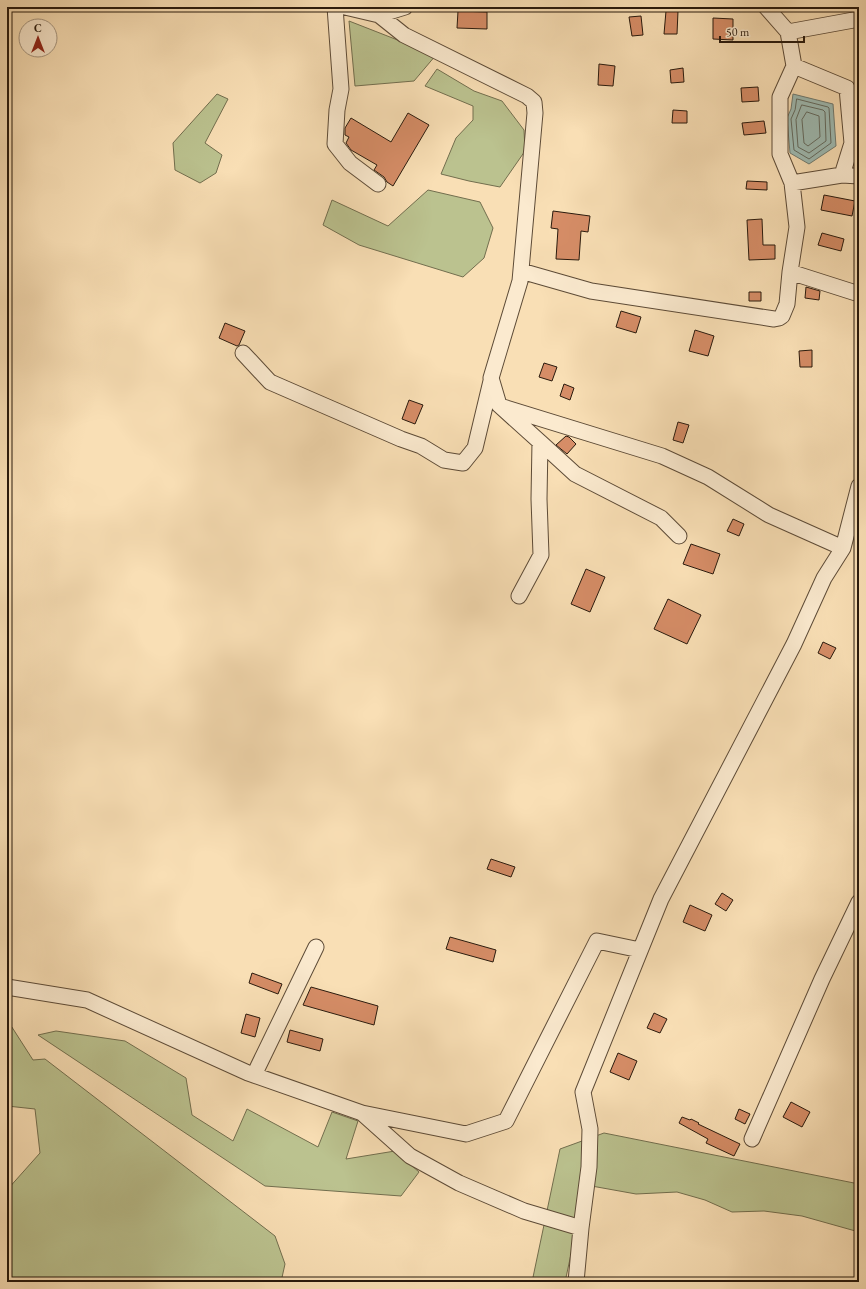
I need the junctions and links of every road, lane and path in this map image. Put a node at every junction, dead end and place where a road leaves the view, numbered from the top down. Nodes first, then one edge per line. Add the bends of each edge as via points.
1 (335, 7) edge
2 (345, 7) edge
3 (405, 7) edge
4 (766, 7) edge
5 (379, 16) junction
6 (859, 19) edge
7 (788, 32) junction
8 (794, 66) junction
9 (842, 175) junction
10 (859, 176) edge
11 (792, 183) junction
12 (378, 184) dead end
13 (521, 271) junction
14 (790, 272) junction
15 (859, 294) edge
16 (243, 353) dead end
17 (491, 378) junction
18 (498, 405) junction
19 (540, 442) junction
20 (859, 486) edge
21 (679, 536) dead end
22 (843, 548) junction
23 (519, 596) dead end
24 (859, 902) edge
25 (316, 947) dead end
26 (640, 950) junction
27 (7, 987) edge
28 (254, 1075) junction
29 (362, 1113) junction
30 (752, 1139) dead end
31 (581, 1228) junction
32 (576, 1282) edge

1 - 12 street via 341,89 335,144 350,163
2 - 5 street
3 - 5 street
4 - 7 street
5 - 13 street via 404,35 527,96 534,102
6 - 7 street
7 - 8 street
8 - 9 street via 847,88 852,143
8 - 11 street via 780,97 780,154
9 - 10 street
9 - 11 street
11 - 14 street via 797,227
13 - 14 street via 591,291 774,319 782,316 787,304
13 - 17 street
14 - 15 street
16 - 17 street via 270,382 400,439 422,446 444,460 463,463 475,448
17 - 18 street
18 - 19 street
18 - 22 street via 662,456 708,477 769,515
19 - 21 street via 575,474 660,518
19 - 23 street via 541,555
20 - 22 street
22 - 26 street via 824,578 794,644 661,899
24 - 30 street via 822,979
25 - 28 street
26 - 29 street via 597,941 506,1121 466,1134
26 - 31 street via 583,1092 590,1129 590,1167
27 - 28 street via 86,1000
28 - 29 street
29 - 31 street via 410,1156 459,1183 524,1212
31 - 32 street

